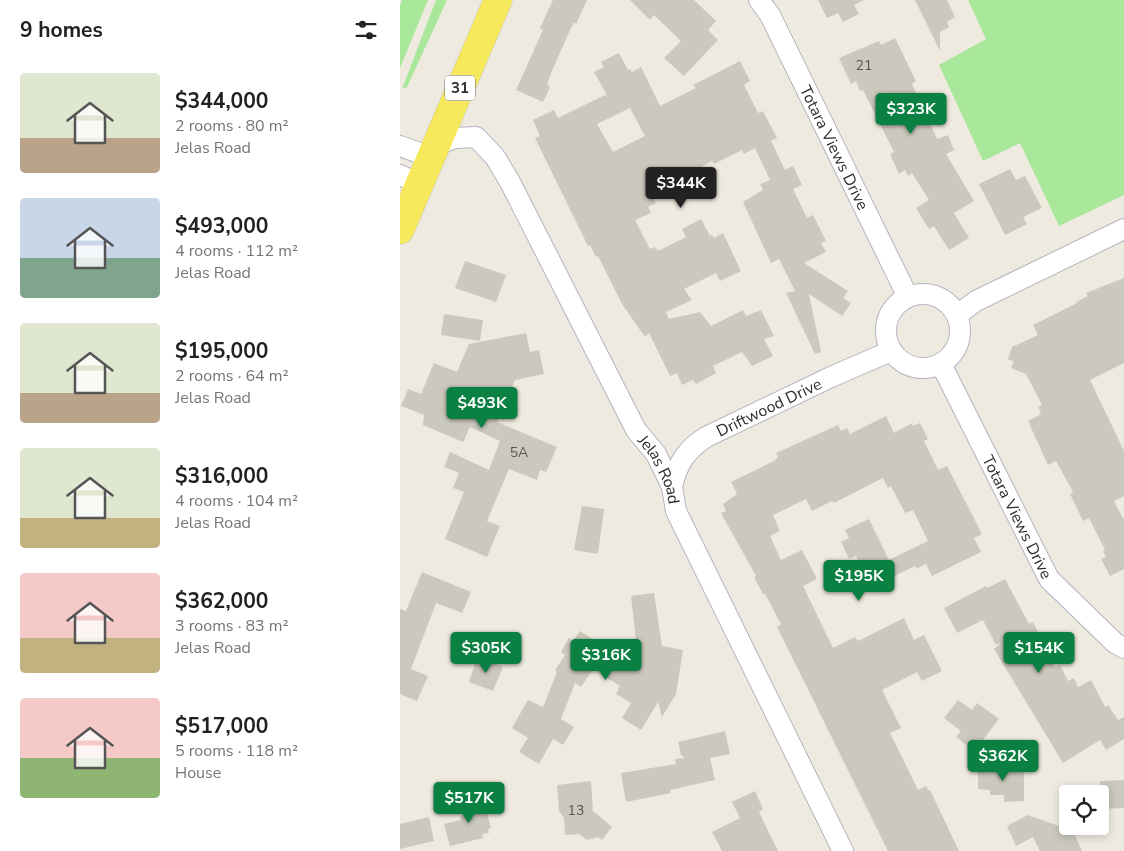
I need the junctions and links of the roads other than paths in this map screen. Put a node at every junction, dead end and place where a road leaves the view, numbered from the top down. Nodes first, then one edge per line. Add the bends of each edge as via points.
1 (498, 0) edge
2 (759, 0) edge
3 (400, 146) edge
4 (433, 151) junction
5 (409, 180) edge
6 (1124, 229) edge
7 (400, 230) edge
8 (906, 298) junction
9 (957, 315) junction
10 (891, 351) junction
11 (940, 364) junction
12 (672, 487) junction
13 (1124, 648) edge
14 (843, 851) edge

1 - 4 main road, 31
2 - 8 street, Totara Views Drive via 770,15 839,153
3 - 4 street
4 - 5 main road, 31
4 - 12 street, Jelas Road via 455,138 476,138 496,157 636,430 656,454
5 - 7 main road, 31
6 - 9 street via 976,301
8 - 9 street via 915,294 935,296 948,303
8 - 10 street via 896,305 885,327
9 - 11 street via 960,326 958,343 950,358
10 - 11 street via 908,366 930,368
10 - 12 street, Driftwood Drive via 706,437 695,444 676,468
11 - 13 street, Totara Views Drive via 1049,579
12 - 14 street, Jelas Road via 676,511

